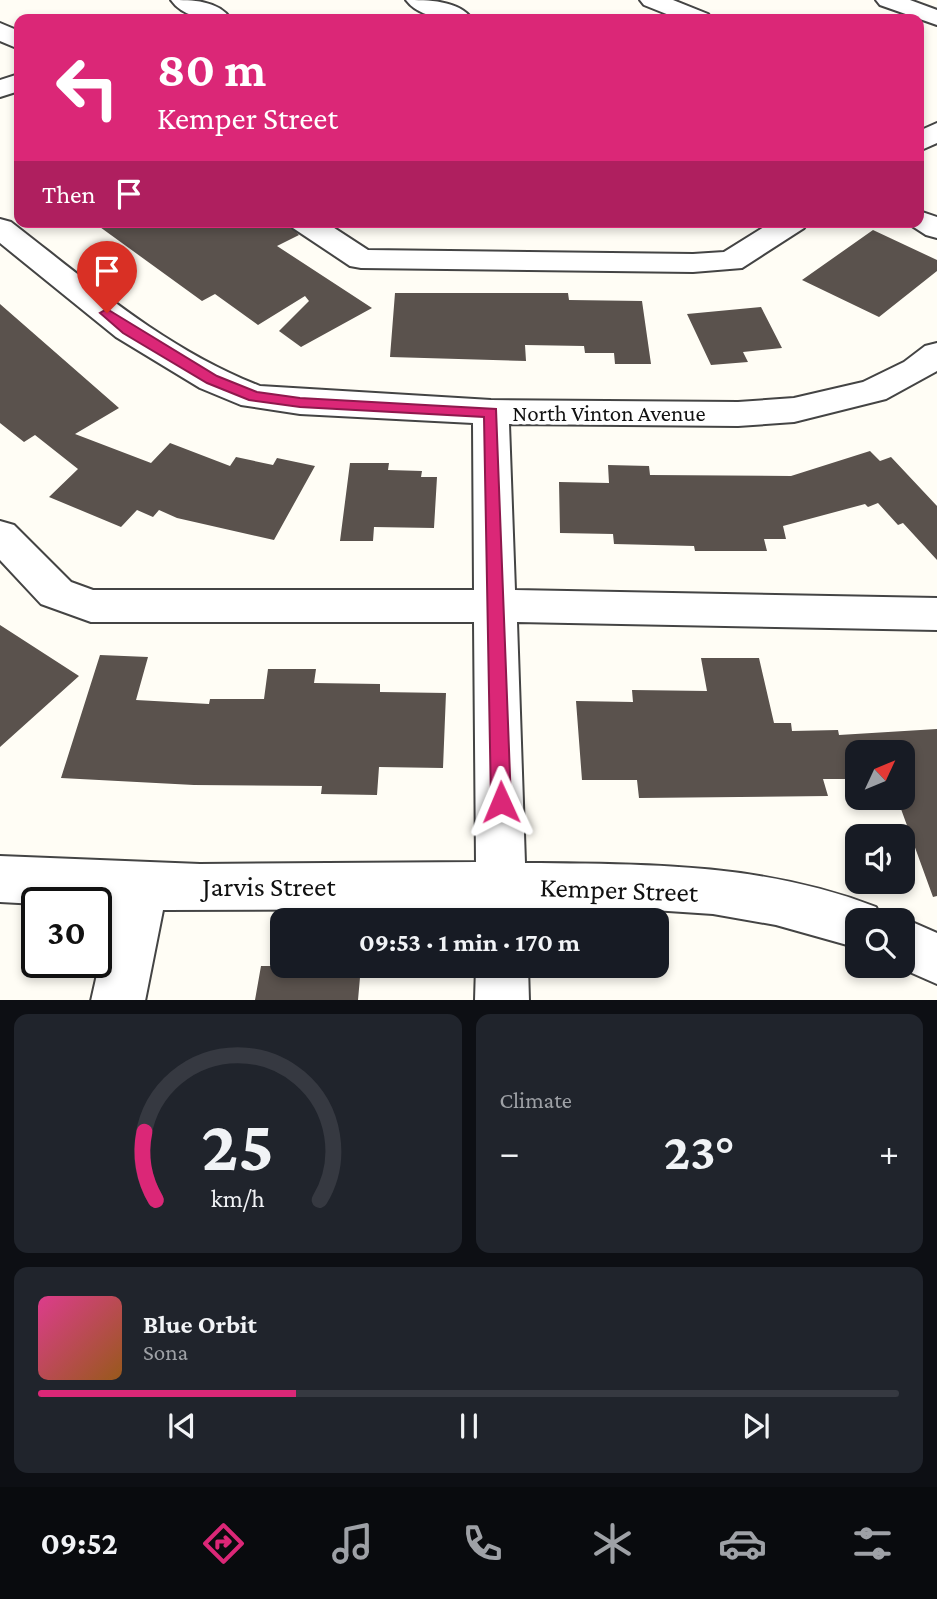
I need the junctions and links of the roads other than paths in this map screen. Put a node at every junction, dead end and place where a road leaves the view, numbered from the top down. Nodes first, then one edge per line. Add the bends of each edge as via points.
1 (183, 0) edge
2 (418, 0) edge
3 (652, 0) edge
4 (888, 0) edge
5 (201, 14) edge
6 (449, 14) edge
7 (687, 14) edge
8 (937, 18) edge
9 (0, 228) edge
10 (314, 228) edge
11 (783, 228) edge
12 (937, 354) edge
13 (491, 412) junction
14 (0, 535) edge
15 (496, 606) junction
16 (937, 614) edge
17 (0, 879) edge
18 (142, 886) junction
19 (503, 903) edge
20 (845, 920) edge
21 (915, 949) edge
22 (937, 959) edge
23 (502, 978) edge
24 (118, 1000) edge
25 (502, 1000) edge

1 - 5 street
2 - 6 street
3 - 7 street
4 - 8 street
9 - 13 street via 128,330 212,380 254,397
10 - 11 street via 362,258 693,263 731,261
12 - 13 street, North Vinton Avenue via 874,391 794,410 738,414
13 - 15 street, North Vinton Avenue
14 - 15 street via 56,593 91,606
15 - 16 street
15 - 19 street, North Vinton Avenue
17 - 18 street, Jarvis Street
18 - 19 street, Jarvis Street
18 - 24 street
19 - 20 street, Kemper Street via 693,889 801,905
21 - 22 street
23 - 25 street

